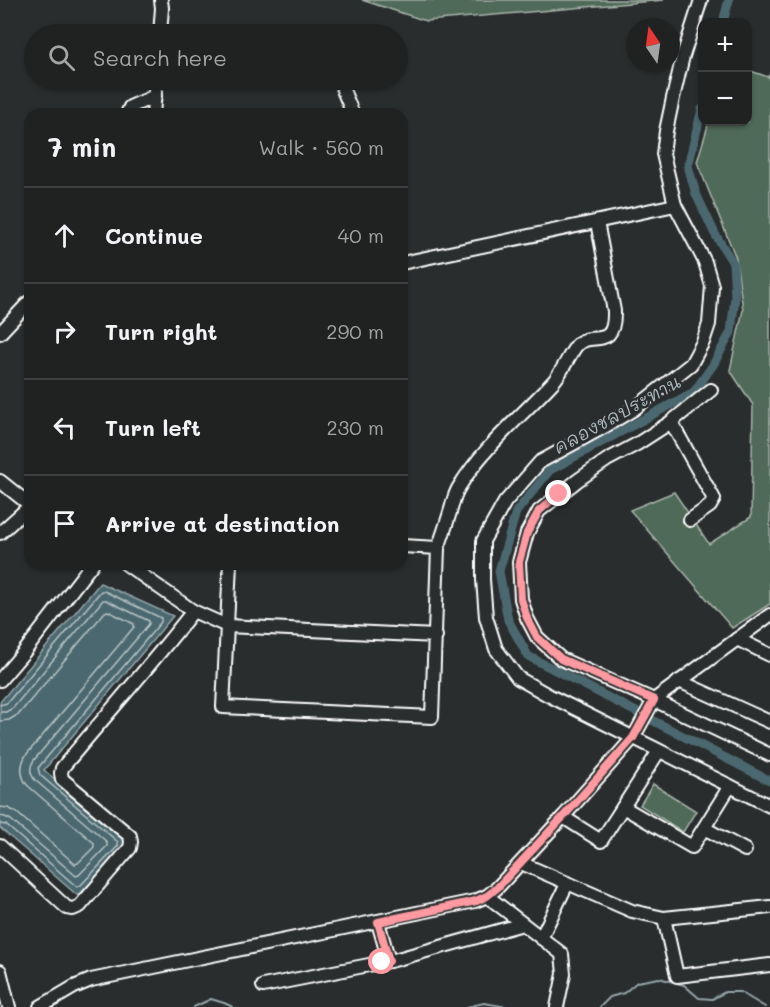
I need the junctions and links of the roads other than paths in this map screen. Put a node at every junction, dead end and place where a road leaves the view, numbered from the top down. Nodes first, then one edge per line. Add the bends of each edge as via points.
1 (158, 0) edge
2 (701, 0) edge
3 (161, 24) edge
4 (155, 90) edge
5 (343, 90) dead end
6 (154, 96) junction
7 (130, 108) edge
8 (153, 108) edge
9 (350, 108) edge
10 (675, 205) junction
11 (597, 222) junction
12 (408, 262) edge
13 (24, 307) edge
14 (0, 333) edge
15 (711, 390) dead end
16 (671, 422) junction
17 (0, 481) edge
18 (24, 501) edge
19 (24, 511) edge
20 (690, 520) dead end
21 (0, 532) edge
22 (408, 546) edge
23 (438, 548) junction
24 (87, 570) edge
25 (135, 570) edge
26 (230, 570) edge
27 (193, 610) junction
28 (770, 615) edge
29 (227, 626) junction
30 (436, 636) junction
31 (737, 639) junction
32 (770, 655) edge
33 (0, 680) edge
34 (679, 681) junction
35 (654, 700) junction
36 (770, 722) edge
37 (633, 738) junction
38 (659, 751) junction
39 (770, 755) edge
40 (730, 786) junction
41 (770, 806) edge
42 (623, 807) junction
43 (563, 817) junction
44 (704, 828) junction
45 (0, 846) edge
46 (745, 850) dead end
47 (521, 863) junction
48 (567, 884) junction
49 (487, 896) junction
50 (770, 908) edge
51 (664, 918) junction
52 (378, 922) junction
53 (523, 924) junction
54 (541, 938) junction
55 (389, 961) junction
56 (770, 965) edge
57 (0, 971) edge
58 (263, 986) dead end
59 (9, 1007) edge
60 (40, 1007) edge
61 (557, 1007) edge

1 - 3 street via 162,8
2 - 10 street via 683,56 663,154
4 - 6 street
5 - 9 street
6 - 7 street
6 - 8 street
10 - 11 street
10 - 37 street via 705,262 712,286 709,324 691,364 634,409 540,462 505,502 483,541 486,617 496,649 518,678
11 - 12 street
11 - 23 street via 614,311 611,332 578,344 554,381 476,463 458,489
13 - 14 street
15 - 16 street
16 - 20 street via 714,499
16 - 35 street via 607,460 539,511 527,533 519,562 521,599 537,637 561,659
17 - 18 street
19 - 21 street
22 - 23 street
23 - 30 street
24 - 33 street
25 - 27 street
26 - 29 street
27 - 29 street
27 - 45 street via 62,768 62,778 130,836 130,848 80,906 73,909 67,908
28 - 31 street
29 - 30 street
29 - 30 street via 223,707 432,717
31 - 32 street
31 - 34 street
34 - 35 street
34 - 36 street
35 - 37 street
35 - 39 street
37 - 38 street
37 - 43 street
38 - 40 street
38 - 42 street
40 - 41 street
40 - 44 street
42 - 43 street via 601,841
42 - 44 street via 692,847
43 - 47 street
44 - 46 street
47 - 48 street
47 - 49 street
48 - 51 street via 632,911
48 - 54 street
49 - 52 street
49 - 53 street
50 - 51 street
51 - 56 street via 677,976
52 - 55 street
52 - 60 street via 92,980
53 - 54 street
53 - 55 street
54 - 61 street via 562,954 564,974
55 - 58 street
57 - 59 street

